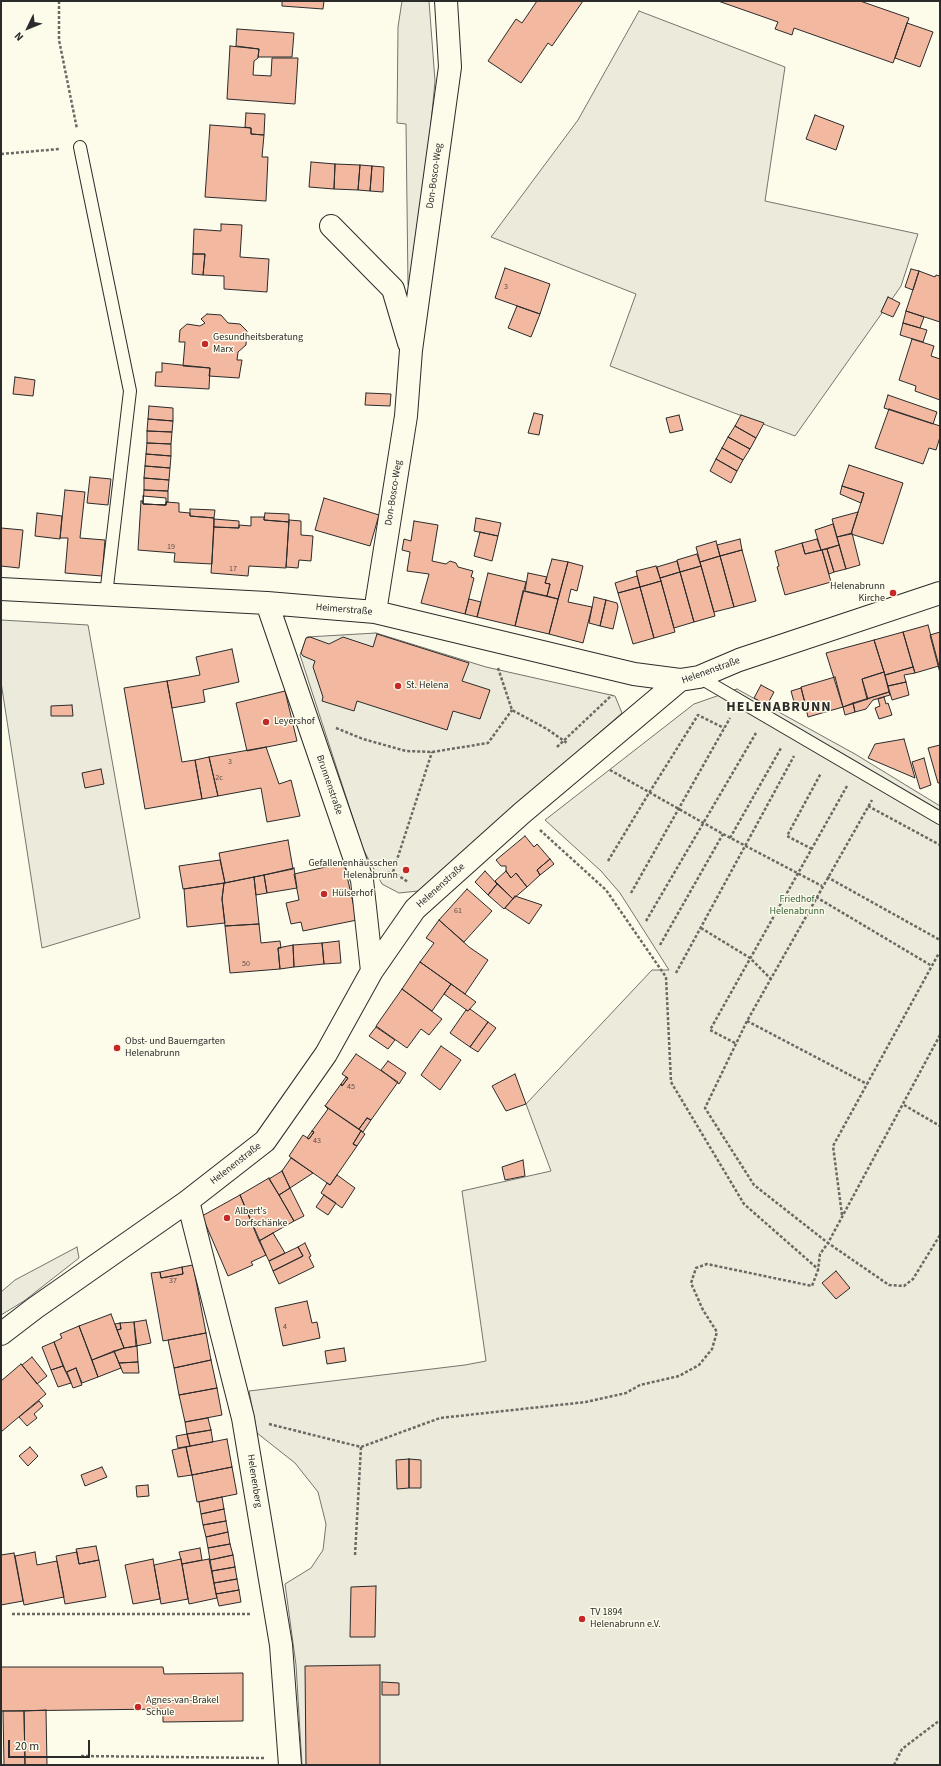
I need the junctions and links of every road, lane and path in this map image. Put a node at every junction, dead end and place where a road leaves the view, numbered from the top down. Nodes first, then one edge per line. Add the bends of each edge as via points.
1 (59, 1) edge
2 (446, 1) edge
3 (80, 147) junction
4 (1, 154) edge
5 (331, 226) dead end
6 (411, 350) junction
7 (1, 589) edge
8 (940, 593) edge
9 (106, 595) junction
10 (267, 603) junction
11 (375, 612) junction
12 (489, 638) junction
13 (690, 678) junction
14 (512, 710) junction
15 (730, 716) dead end
16 (306, 717) junction
17 (724, 728) junction
18 (756, 732) dead end
19 (569, 745) dead end
20 (781, 748) dead end
21 (432, 752) junction
22 (795, 754) dead end
23 (589, 758) junction
24 (823, 769) dead end
25 (850, 781) dead end
26 (649, 793) junction
27 (874, 796) dead end
28 (868, 806) junction
29 (678, 809) junction
30 (522, 813) junction
31 (940, 818) edge
32 (703, 823) junction
33 (723, 834) junction
34 (730, 838) junction
35 (940, 845) edge
36 (746, 846) junction
37 (812, 849) junction
38 (608, 861) dead end
39 (393, 872) junction
40 (798, 873) junction
41 (827, 877) junction
42 (362, 880) junction
43 (822, 886) junction
44 (631, 893) dead end
45 (816, 897) junction
46 (415, 909) junction
47 (646, 921) dead end
48 (701, 928) junction
49 (940, 940) edge
50 (660, 944) dead end
51 (940, 953) edge
52 (750, 958) junction
53 (932, 966) junction
54 (372, 971) junction
55 (676, 973) dead end
56 (771, 979) junction
57 (747, 1021) junction
58 (940, 1035) edge
59 (735, 1043) junction
60 (867, 1084) junction
61 (904, 1105) junction
62 (940, 1126) edge
63 (188, 1202) junction
64 (842, 1216) junction
65 (940, 1235) edge
66 (828, 1243) junction
67 (818, 1270) junction
68 (1, 1334) edge
69 (243, 1418) junction
70 (361, 1447) junction
71 (355, 1555) dead end
72 (12, 1614) dead end
73 (276, 1614) junction
74 (940, 1720) edge
75 (81, 1756) dead end
76 (290, 1761) edge
77 (894, 1765) edge

1 - 3 path via 59,40
2 - 6 street, Don-Bosco-Weg via 450,67
3 - 4 path
3 - 9 lane via 130,391
5 - 6 street, Don-Bosco-Weg via 393,289
6 - 11 street, Don-Bosco-Weg via 406,416
7 - 9 street, Heimerstraße
8 - 13 street, Helenenstraße
9 - 10 street, Heimerstraße
10 - 11 street, Heimerstraße
10 - 16 street, Brunnenstraße
11 - 12 street, Heimerstraße
12 - 13 street, Heimerstraße via 634,674
12 - 14 path
13 - 23 street, Helenenstraße
13 - 31 lane
14 - 19 path via 547,729
14 - 21 path via 488,743
15 - 17 path
16 - 21 path via 398,749
16 - 42 street, Brunnenstraße
17 - 26 path via 698,715
17 - 29 path
18 - 32 path
20 - 34 path
21 - 39 path
22 - 36 path
23 - 26 path
23 - 30 street, Helenenstraße
24 - 37 path via 787,836
25 - 37 path
26 - 29 path
26 - 38 path
27 - 28 path
28 - 35 path
28 - 41 path
29 - 32 path
29 - 44 path
30 - 46 street, Helenenstraße
30 - 67 path via 606,890 666,977 670,1082 744,1204
32 - 33 path
32 - 47 path
33 - 34 path
33 - 50 path
34 - 36 path
36 - 40 path
36 - 48 path
37 - 40 path
39 - 42 path
39 - 46 path via 409,882
40 - 43 path
40 - 52 path
41 - 43 path
41 - 49 path
42 - 54 street, Brunnenstraße
43 - 45 path
45 - 53 path
45 - 56 path
46 - 54 street, Helenenstraße
48 - 52 path
48 - 55 path
51 - 53 path
52 - 56 path
52 - 59 path via 710,1030
53 - 60 path
54 - 63 street, Helenenstraße via 326,1054 265,1141
56 - 57 path
57 - 59 path
57 - 60 path
58 - 61 path
59 - 66 path via 706,1108 754,1185
60 - 64 path via 833,1146
61 - 62 path
61 - 64 path
63 - 68 street, Helenenstraße
63 - 69 street, Helenenberg
64 - 66 path
65 - 66 path via 914,1279 904,1286 889,1285
66 - 67 path via 820,1254
67 - 70 path via 812,1286 707,1264 696,1268 691,1283 703,1310 717,1332 712,1350 699,1365 679,1376 640,1385 626,1393 586,1402 440,1418
69 - 70 path
69 - 73 street, Helenenberg
70 - 71 path
72 - 73 path
73 - 76 street, Helenenberg via 281,1645
74 - 77 path via 902,1749
75 - 76 path

